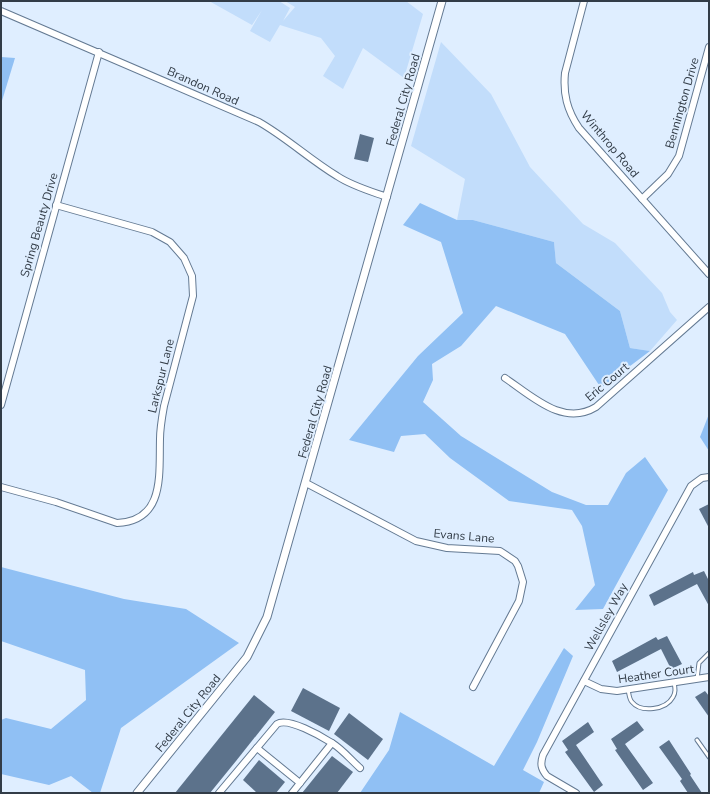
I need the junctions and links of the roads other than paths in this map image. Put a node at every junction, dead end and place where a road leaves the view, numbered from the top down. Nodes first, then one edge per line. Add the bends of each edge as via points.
1 (442, 1) edge
2 (584, 1) edge
3 (1, 11) edge
4 (709, 48) edge
5 (99, 52) junction
6 (388, 198) junction
7 (642, 199) junction
8 (56, 205) junction
9 (709, 274) edge
10 (709, 307) edge
11 (505, 378) dead end
12 (1, 405) edge
13 (707, 477) edge
14 (306, 483) junction
15 (1, 487) edge
16 (709, 653) edge
17 (709, 677) edge
18 (697, 679) junction
19 (584, 681) junction
20 (674, 682) junction
21 (473, 687) dead end
22 (628, 690) junction
23 (697, 740) dead end
24 (332, 744) junction
25 (257, 748) junction
26 (709, 757) edge
27 (360, 768) dead end
28 (300, 783) junction
29 (138, 793) edge
30 (219, 793) edge
31 (292, 793) edge
32 (576, 793) edge

1 - 6 street, Federal City Road
2 - 7 street, Winthrop Road via 565,73 565,96 568,107 579,128
3 - 5 street, Brandon Road
4 - 7 street, Bennington Drive via 679,156 668,174
5 - 6 street, Brandon Road via 259,122 338,177
5 - 8 street, Spring Beauty Drive
6 - 14 street, Federal City Road
7 - 9 street, Winthrop Road
8 - 12 street, Spring Beauty Drive
8 - 15 street, Larkspur Lane via 161,236 178,249 189,266 193,296 161,422 158,490 152,505 141,516 126,523 117,523
10 - 11 street, Eric Court via 596,407 586,412 573,415 557,412
13 - 19 street, Wellsley Way via 695,481 691,486
14 - 21 street, Evans Lane via 416,541 447,548 500,551 515,560 523,582 519,601
14 - 29 street, Federal City Road via 267,617 256,642 234,674
16 - 18 lane via 699,663
17 - 18 street, Heather Court
18 - 20 street, Heather Court
19 - 22 street, Heather Court via 609,691
19 - 32 street, Wellsley Way via 543,755 542,767 547,776
20 - 22 street, Heather Court
20 - 22 lane via 675,692 672,699 656,708 644,708 634,703
23 - 26 lane
24 - 25 street via 291,723 281,722
24 - 27 street
24 - 28 street
25 - 28 street
25 - 30 street
28 - 31 street

